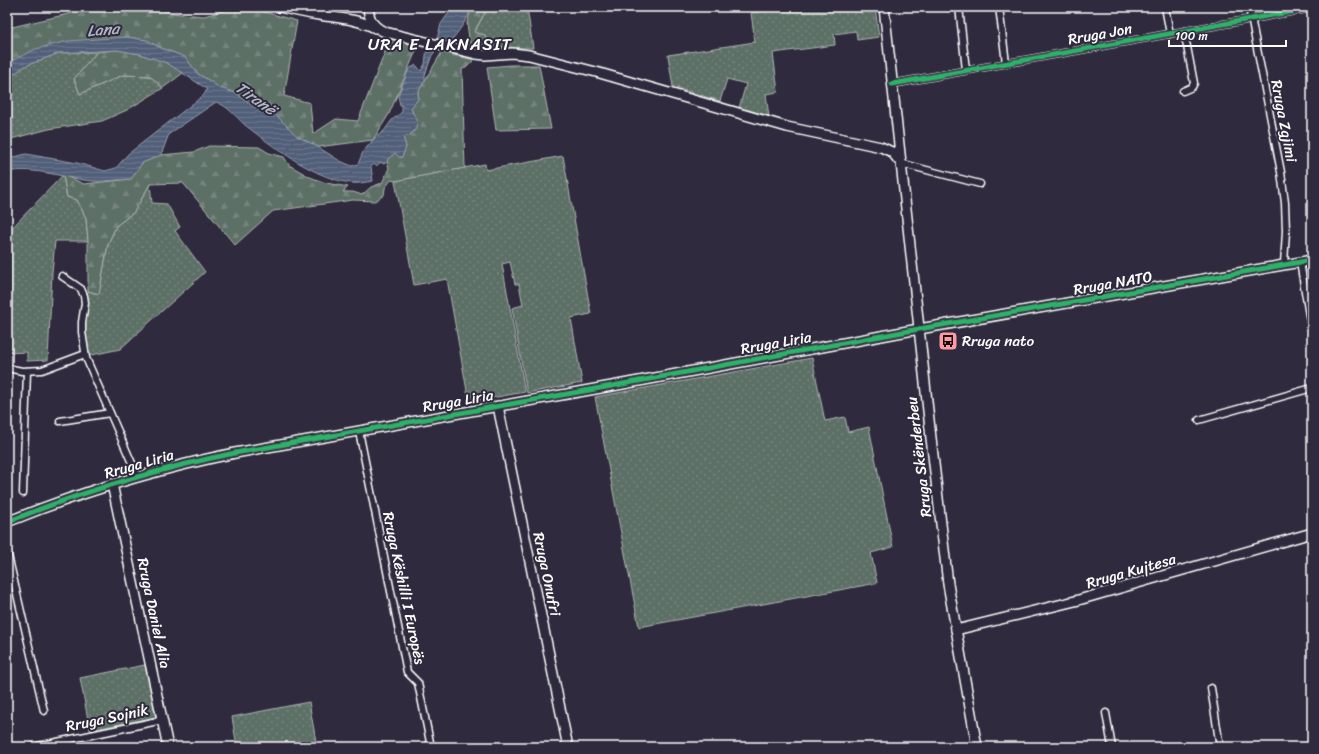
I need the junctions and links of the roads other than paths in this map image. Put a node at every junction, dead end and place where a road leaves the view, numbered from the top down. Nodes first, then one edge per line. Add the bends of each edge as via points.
1 (279, 7) edge
2 (367, 7) edge
3 (884, 7) edge
4 (959, 7) edge
5 (999, 7) edge
6 (1165, 7) edge
7 (1249, 7) edge
8 (1312, 8) edge
9 (1252, 19) junction
10 (354, 21) junction
11 (381, 31) junction
12 (1184, 31) junction
13 (1170, 34) junction
14 (1006, 63) junction
15 (966, 70) junction
16 (892, 84) junction
17 (1182, 91) dead end
18 (897, 133) junction
19 (881, 147) junction
20 (900, 163) junction
21 (980, 184) dead end
22 (1312, 260) edge
23 (1300, 262) junction
24 (1284, 264) junction
25 (62, 276) dead end
26 (919, 329) junction
27 (1312, 333) edge
28 (85, 354) junction
29 (7, 368) edge
30 (27, 371) junction
31 (1312, 388) edge
32 (498, 406) junction
33 (110, 413) junction
34 (1199, 420) dead end
35 (60, 421) dead end
36 (359, 431) junction
37 (138, 476) junction
38 (112, 484) junction
39 (23, 494) dead end
40 (7, 522) edge
41 (1312, 533) edge
42 (7, 551) edge
43 (956, 630) junction
44 (1211, 688) dead end
45 (44, 710) dead end
46 (1106, 712) dead end
47 (163, 720) junction
48 (33, 747) edge
49 (168, 747) edge
50 (431, 747) edge
51 (568, 747) edge
52 (977, 747) edge
53 (1112, 747) edge
54 (1220, 747) edge

1 - 10 main road
2 - 10 main road via 364,15
2 - 11 main road via 371,22
3 - 16 main road, Rruga Skënderbeu
4 - 15 street
5 - 14 street
6 - 13 street
7 - 9 street, Rruga Zgjimi
8 - 9 street, Rruga Jon
9 - 12 street, Rruga Jon
9 - 24 street, Rruga Zgjimi via 1281,172 1286,231
10 - 11 main road
11 - 19 main road via 476,54 529,55 787,127
12 - 13 street, Rruga Jon
12 - 17 street via 1194,84
13 - 14 street, Rruga Jon
14 - 15 street, Rruga Jon
15 - 16 street, Rruga Jon
16 - 18 main road, Rruga Skënderbeu
18 - 19 main road via 893,144
18 - 20 main road, Rruga Skënderbeu
19 - 20 main road via 892,152
20 - 21 street
20 - 26 main road, Rruga Skënderbeu
22 - 23 main road, Rruga NATO
23 - 24 main road, Rruga NATO
23 - 27 street
24 - 26 main road, Rruga NATO
25 - 28 street via 81,289 84,296 82,332
26 - 32 main road, Rruga Liria
26 - 43 main road, Rruga Skënderbeu via 947,576
28 - 30 street via 42,370
28 - 33 street
29 - 30 street
30 - 39 street
31 - 34 street
32 - 36 main road, Rruga Liria
32 - 51 main road, Rruga Onufri
33 - 35 street
33 - 37 street
36 - 37 main road, Rruga Liria via 234,453
36 - 50 street, Rruga Këshilli I Europës via 407,672 418,683
37 - 38 main road, Rruga Liria
38 - 40 main road, Rruga Liria
38 - 47 main road, Rruga Daniel Alia
41 - 43 main road, Rruga Kujtesa via 1068,603
42 - 45 street
43 - 52 main road, Rruga Skënderbeu
44 - 54 street
46 - 53 street
47 - 48 street, Rruga Sojnik
47 - 49 main road, Rruga Daniel Alia

